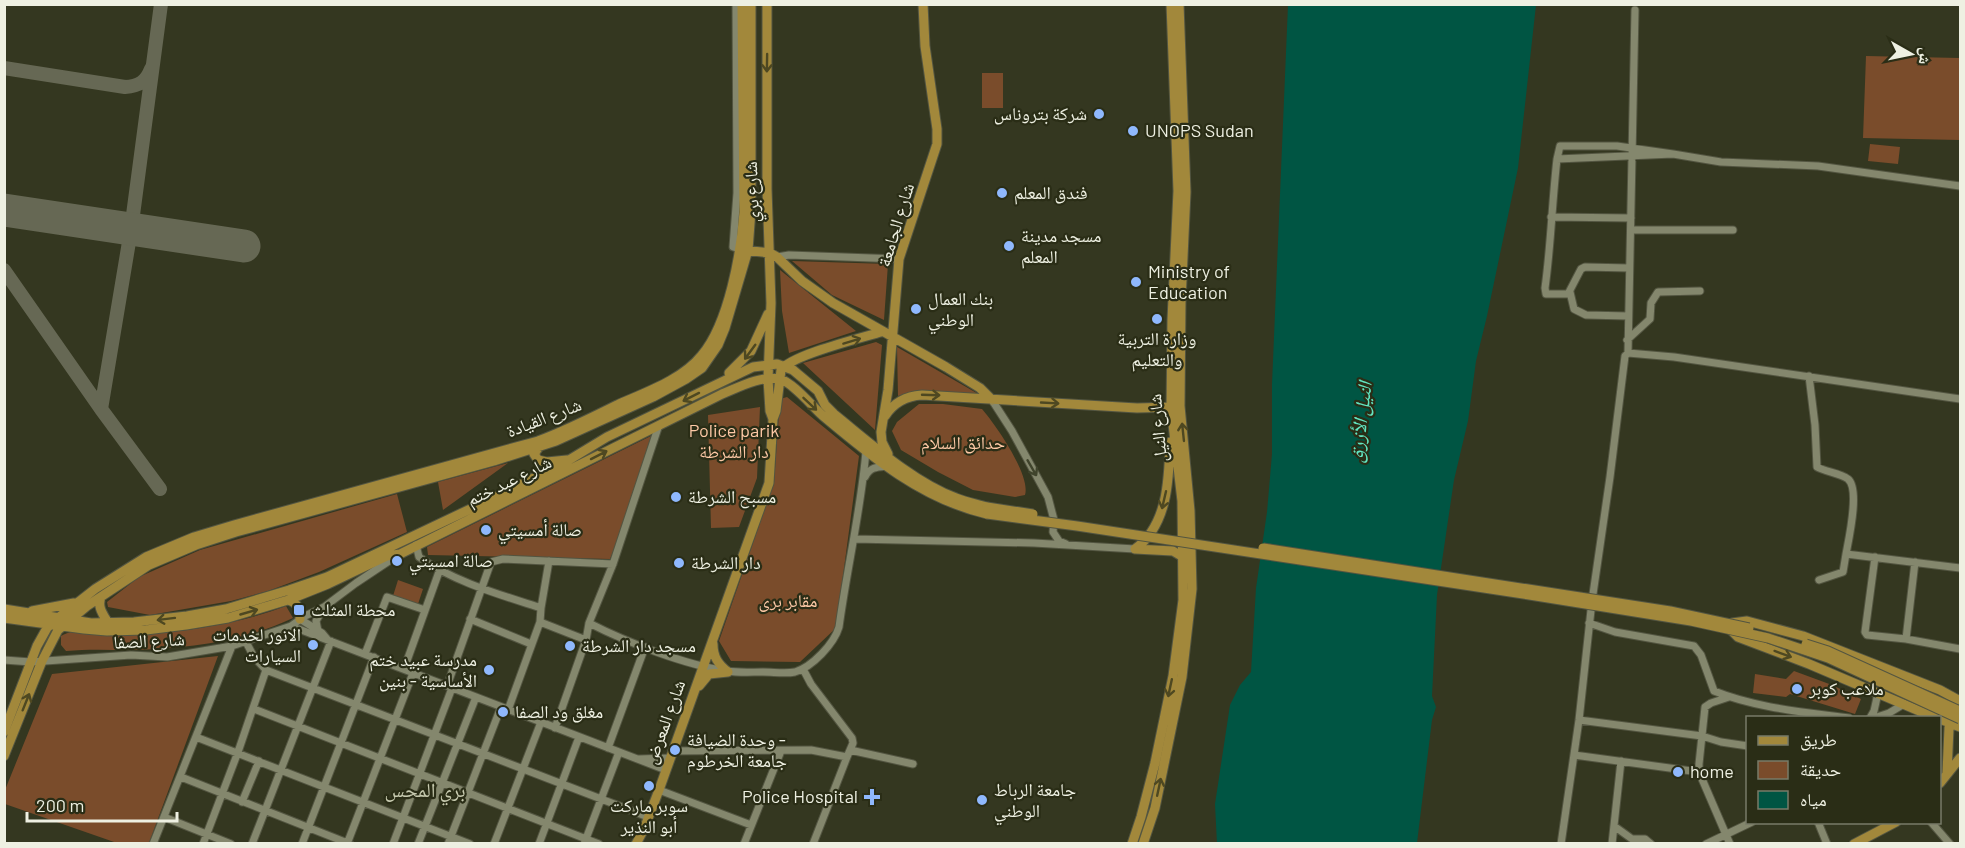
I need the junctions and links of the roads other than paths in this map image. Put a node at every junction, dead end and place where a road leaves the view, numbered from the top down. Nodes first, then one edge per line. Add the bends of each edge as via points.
1 (736, 4) edge
2 (742, 4) edge
3 (751, 4) edge
4 (767, 4) edge
5 (923, 4) edge
6 (1171, 4) edge
7 (1179, 4) edge
8 (1635, 10) dead end
9 (1633, 147) junction
10 (1674, 154) junction
11 (1632, 156) junction
12 (1557, 159) junction
13 (1960, 186) edge
14 (1551, 217) junction
15 (1631, 218) junction
16 (1631, 230) junction
17 (1733, 230) dead end
18 (740, 249) junction
19 (774, 255) junction
20 (899, 259) junction
21 (1629, 268) junction
22 (1700, 291) dead end
23 (1570, 292) junction
24 (771, 303) junction
25 (1628, 316) junction
26 (881, 332) junction
27 (891, 336) junction
28 (1627, 340) junction
29 (1628, 353) junction
30 (769, 364) junction
31 (785, 366) junction
32 (1809, 376) junction
33 (768, 379) junction
34 (778, 379) junction
35 (710, 387) junction
36 (1960, 399) edge
37 (992, 400) junction
38 (1175, 407) junction
39 (773, 420) junction
40 (883, 420) junction
41 (659, 425) junction
42 (1173, 430) junction
43 (539, 447) junction
44 (866, 451) junction
45 (569, 460) junction
46 (888, 461) junction
47 (864, 479) junction
48 (401, 482) junction
49 (855, 539) junction
50 (416, 545) junction
51 (1069, 545) junction
52 (1135, 549) junction
53 (400, 554) junction
54 (1846, 554) junction
55 (1183, 557) junction
56 (1875, 557) junction
57 (549, 561) junction
58 (1915, 562) junction
59 (613, 564) junction
60 (1960, 568) edge
61 (440, 569) junction
62 (1819, 580) dead end
63 (481, 587) junction
64 (1593, 594) dead end
65 (101, 597) junction
66 (288, 600) junction
67 (80, 601) junction
68 (324, 607) junction
69 (541, 608) junction
70 (4, 609) edge
71 (425, 610) junction
72 (1591, 610) dead end
73 (22, 612) junction
74 (4, 618) edge
75 (300, 619) junction
76 (470, 619) junction
77 (60, 622) junction
78 (540, 622) junction
79 (108, 623) junction
80 (589, 623) junction
81 (1589, 623) junction
82 (291, 626) junction
83 (1731, 627) junction
84 (318, 631) junction
85 (1906, 639) junction
86 (329, 640) junction
87 (586, 640) junction
88 (713, 640) junction
89 (246, 642) junction
90 (531, 644) junction
91 (232, 646) junction
92 (645, 647) junction
93 (1960, 649) edge
94 (365, 654) junction
95 (374, 657) junction
96 (4, 660) edge
97 (42, 661) junction
98 (31, 662) junction
99 (703, 666) junction
100 (404, 669) junction
101 (803, 669) junction
102 (266, 670) junction
103 (728, 672) junction
104 (413, 673) junction
105 (449, 687) junction
106 (312, 688) junction
107 (1960, 690) edge
108 (1878, 693) junction
109 (1948, 693) junction
110 (693, 696) junction
111 (476, 697) junction
112 (1729, 697) junction
113 (1960, 702) edge
114 (355, 704) junction
115 (505, 708) junction
116 (254, 709) junction
117 (1900, 710) edge
118 (1917, 710) junction
119 (1960, 711) edge
120 (1842, 716) edge
121 (1872, 716) edge
122 (1876, 716) edge
123 (1922, 716) edge
124 (1933, 716) edge
125 (395, 719) junction
126 (1941, 719) edge
127 (1960, 719) edge
128 (1579, 720) junction
129 (541, 722) junction
130 (1951, 723) junction
131 (297, 727) junction
132 (1960, 727) edge
133 (555, 728) junction
134 (4, 732) edge
135 (434, 735) junction
136 (1702, 736) junction
137 (196, 737) junction
138 (579, 737) junction
139 (1941, 737) edge
140 (340, 743) junction
141 (457, 744) junction
142 (1947, 745) junction
143 (1746, 746) edge
144 (608, 748) junction
145 (781, 750) junction
146 (238, 752) junction
147 (619, 752) junction
148 (483, 754) junction
149 (671, 754) junction
150 (849, 754) junction
151 (1574, 755) junction
152 (4, 756) edge
153 (380, 758) junction
154 (637, 759) junction
155 (1959, 760) edge
156 (259, 761) junction
157 (1621, 761) junction
158 (913, 764) dead end
159 (523, 769) junction
160 (281, 770) junction
161 (666, 770) junction
162 (1699, 772) junction
163 (419, 774) junction
164 (1943, 776) edge
165 (181, 777) junction
166 (442, 783) junction
167 (562, 784) junction
168 (324, 787) junction
169 (659, 790) junction
170 (468, 792) junction
171 (222, 794) junction
172 (602, 800) junction
173 (363, 801) junction
174 (242, 802) junction
175 (508, 808) junction
176 (265, 811) junction
177 (164, 817) junction
178 (403, 817) junction
179 (648, 817) junction
180 (546, 823) junction
181 (1748, 824) edge
182 (1819, 824) edge
183 (1892, 824) edge
184 (1933, 824) edge
185 (425, 825) junction
186 (751, 825) junction
187 (1614, 826) junction
188 (308, 828) junction
189 (644, 830) junction
190 (207, 833) junction
191 (1726, 834) junction
192 (449, 840) edge
193 (585, 841) edge
194 (153, 843) edge
195 (203, 843) edge
196 (231, 843) edge
197 (252, 843) edge
198 (302, 843) edge
199 (348, 843) edge
200 (393, 843) edge
201 (418, 843) edge
202 (470, 843) edge
203 (494, 843) edge
204 (539, 843) edge
205 (599, 843) edge
206 (636, 843) edge
207 (642, 843) edge
208 (744, 843) edge
209 (813, 843) edge
210 (1132, 843) edge
211 (1143, 843) edge
212 (1561, 843) edge
213 (1612, 843) edge
214 (1651, 843) edge
215 (1706, 843) edge
216 (1730, 843) edge
217 (1827, 843) edge
218 (1854, 843) edge
219 (1950, 843) edge

1 - 18 street, شارع القيادة
2 - 18 main road, شارع القيادة via 744,212
3 - 18 main road, شارع القيادة via 751,210
4 -> 19 main road, شارع بري via 767,178
5 - 20 main road, شارع الجامعة via 937,144
6 - 38 main road, شارع النيل via 1178,191 1172,320
7 - 38 main road, شارع النيل via 1186,192
8 - 9 street
9 - 10 street
9 - 11 street
9 - 12 street via 1560,146
10 - 11 street
10 - 13 street via 1722,162 1818,166
11 - 12 street
11 - 15 street
12 - 14 street
14 - 15 street
14 - 23 street via 1545,291 1549,295
15 - 16 street
16 - 17 street
16 - 21 street
18 - 19 main road
18 - 43 main road, شارع القيادة via 725,328 702,368 653,397
18 - 48 main road, شارع القيادة via 712,342 681,374 538,441
19 - 20 street
19 - 24 main road, شارع بري
19 - 26 main road via 811,288
20 - 27 main road, شارع الجامعة
21 - 23 street via 1585,267
21 - 25 street
22 - 28 street via 1658,292 1650,303 1650,319
23 - 25 street via 1574,309 1584,315
24 - 30 main road, شارع بري
24 -> 35 main road via 752,351
25 - 28 street
26 - 27 main road
31 -> 26 main road
27 - 37 main road via 980,388
27 - 40 main road, شارع الجامعة
28 - 29 street
29 - 32 street
29 - 64 street
30 - 31 main road, شارع عبد ختم
30 - 33 main road, شارع بري
30 - 35 main road, شارع عبد ختم via 745,369
31 - 34 main road, شارع المعرض
31 - 46 main road, شارع عبد ختم via 818,391 834,414
32 - 36 street
32 - 54 street via 1817,467 1845,477 1853,489
33 - 34 main road, شارع عبد ختم
33 - 39 main road, شارع المعرض
33 - 41 main road, شارع عبد ختم via 722,394
34 - 39 main road, شارع المعرض
34 -> 44 main road, شارع عبد ختم
35 -> 45 main road, شارع عبد ختم
37 -> 38 main road
40 -> 37 main road via 891,407 912,396
37 -> 51 street via 1048,497 1053,532 1059,541
38 - 42 main road, شارع النيل
211 -> 38 main road, شارع النيل via 1155,808 1180,687 1191,603 1190,511
39 - 88 main road, شارع المعرض via 769,483
40 - 46 main road, شارع الجامعة via 881,436
50 -> 41 main road, شارع عبد ختم
41 - 59 street
42 -> 52 main road via 1161,511 1146,541
42 - 55 main road, شارع النيل via 1182,501
43 - 45 main road via 534,454 539,461
43 - 48 main road, شارع القيادة
44 - 46 main road, شارع عبد ختم
44 - 47 street
45 -> 79 main road, شارع عبد ختم via 309,584 226,609
46 - 47 street via 874,467
46 - 83 main road, شارع عبد ختم, bridge via 987,511 1581,596
47 - 49 street
48 - 65 main road, شارع القيادة via 196,545 149,565
48 - 67 main road, شارع القيادة via 234,525 173,545 130,567
49 - 51 street
49 - 101 street via 837,632
50 - 53 main road, شارع عبد ختم
50 - 61 street via 419,557
51 - 52 street
52 - 55 main road via 1173,551
53 - 66 main road, شارع عبد ختم via 387,556
53 - 68 street, شارع الصفا
54 - 56 street
54 - 62 street via 1843,572
55 -> 210 main road, شارع النيل via 1183,600 1173,676 1146,801
56 - 58 street
56 - 85 street via 1864,632
57 - 59 street
57 - 63 street via 496,559
57 - 69 street
58 - 60 street
58 - 85 street
59 - 80 street
61 - 63 street
61 - 71 street
63 - 69 street
63 - 76 street
65 - 77 main road, شارع القيادة
65 - 79 main road via 99,606
66 - 75 main road via 295,602
77 -> 66 main road, شارع عبد ختم via 107,631 162,629 228,618
67 - 73 main road
67 - 77 main road, شارع القيادة
68 - 75 street, شارع الصفا
68 - 84 street via 316,621
69 - 78 street
70 - 73 main road
71 - 94 street via 387,597
71 - 100 street
72 - 81 street
73 - 77 main road
74 - 77 main road, شارع عبد ختم
75 - 82 street, شارع الصفا
75 - 84 street
76 - 90 street
76 - 105 street
77 - 79 main road, شارع عبد ختم
77 - 97 main road
77 - 98 main road via 42,635
78 - 87 street
78 - 90 street
80 - 87 street
80 - 92 street
81 - 112 street via 1614,632 1694,646 1714,691
81 - 128 street
82 - 86 street
82 - 89 street, شارع الصفا
83 -> 108 main road via 1738,637
83 - 109 main road via 1747,621 1803,636
83 - 119 main road, bridge via 1828,651
83 - 127 main road, bridge via 1818,655
84 - 86 street
85 - 93 street
86 - 94 street
86 - 106 street
87 - 133 street
88 - 99 main road, شارع المعرض
88 - 103 main road via 715,657
89 - 91 street, شارع الصفا
89 - 102 street
90 - 115 street
91 - 97 street, شارع الصفا via 167,657 131,655
91 - 137 street
92 - 99 street
92 - 144 street
94 - 95 street
95 - 100 street
95 - 114 street
96 - 98 street, شارع الصفا
97 - 98 street, شارع الصفا
152 -> 97 main road
98 - 134 main road
99 - 103 street
99 - 110 main road, شارع المعرض
100 - 104 street
101 - 103 street via 786,673
101 - 150 street via 852,738
102 - 106 street
102 - 116 street
103 - 110 main road via 709,674
104 - 105 street
104 - 125 street
105 - 111 street
105 - 135 street
106 - 114 street
106 - 131 street
107 - 109 main road
108 - 117 main road
108 - 121 street
109 - 113 main road
110 - 149 main road, شارع المعرض
111 - 115 street
111 - 141 street
112 - 120 street
112 - 136 street via 1706,707
113 - 130 main road
114 - 125 street
114 - 140 street
115 - 129 street
115 - 148 street
116 - 131 street
116 - 146 street
117 - 118 main road
117 - 122 street
118 - 123 main road
118 - 124 main road
125 - 135 street
125 - 153 street
126 - 130 main road
128 - 136 street
128 - 151 street
129 - 133 street
129 - 159 street
130 - 132 main road
130 - 142 main road
131 - 140 street
131 - 160 street
133 - 138 street
135 - 141 street
135 - 163 street
136 - 143 street
136 - 162 street
137 - 146 street
137 - 165 street
138 - 144 street
138 - 167 street
139 - 142 main road
140 - 153 street
140 - 168 street
141 - 148 street
141 - 166 street
142 - 164 main road
144 - 147 street
145 - 149 street
145 - 150 street
145 - 186 street
146 - 156 street
146 - 171 street
147 - 154 street
147 - 172 street
148 - 159 street
148 - 170 street
149 - 154 street
149 - 161 main road, شارع المعرض
150 - 158 street
150 - 209 street
151 - 157 street
151 - 212 street
153 - 163 street
153 - 173 street
154 - 161 street
155 - 164 main road
156 - 160 street
156 - 174 street
157 - 162 street
157 - 187 street
159 - 167 street
159 - 175 street
160 - 168 street
160 - 176 street
161 - 169 main road, شارع المعرض
162 - 191 street
163 - 166 street
163 - 178 street
165 - 171 street
165 - 177 street
166 - 170 street
166 - 185 street
167 - 172 street
167 - 180 street
168 - 173 street
168 - 188 street
169 - 179 main road, شارع المعرض
169 - 186 street
170 - 175 street
170 - 192 street
171 - 174 street
171 - 190 street
172 - 179 street
172 - 193 street
173 - 178 street
173 - 199 street
174 - 176 street
175 - 180 street
175 - 203 street
176 - 188 street
176 - 197 street
177 - 190 street
177 - 194 street
178 - 185 street
178 - 200 street
179 - 189 main road, شارع المعرض
180 - 193 street
180 - 204 street
181 - 191 street
182 - 217 street
183 - 218 main road
184 - 219 street
185 - 192 street
185 - 201 street
186 - 208 street
187 - 213 street
187 - 214 street via 1632,839
188 - 198 street
188 - 199 street
189 - 206 main road, شارع المعرض
189 - 207 main road, شارع المعرض
190 - 195 street
190 - 196 street
191 - 215 street
191 - 216 street
192 - 202 street
193 - 205 street

